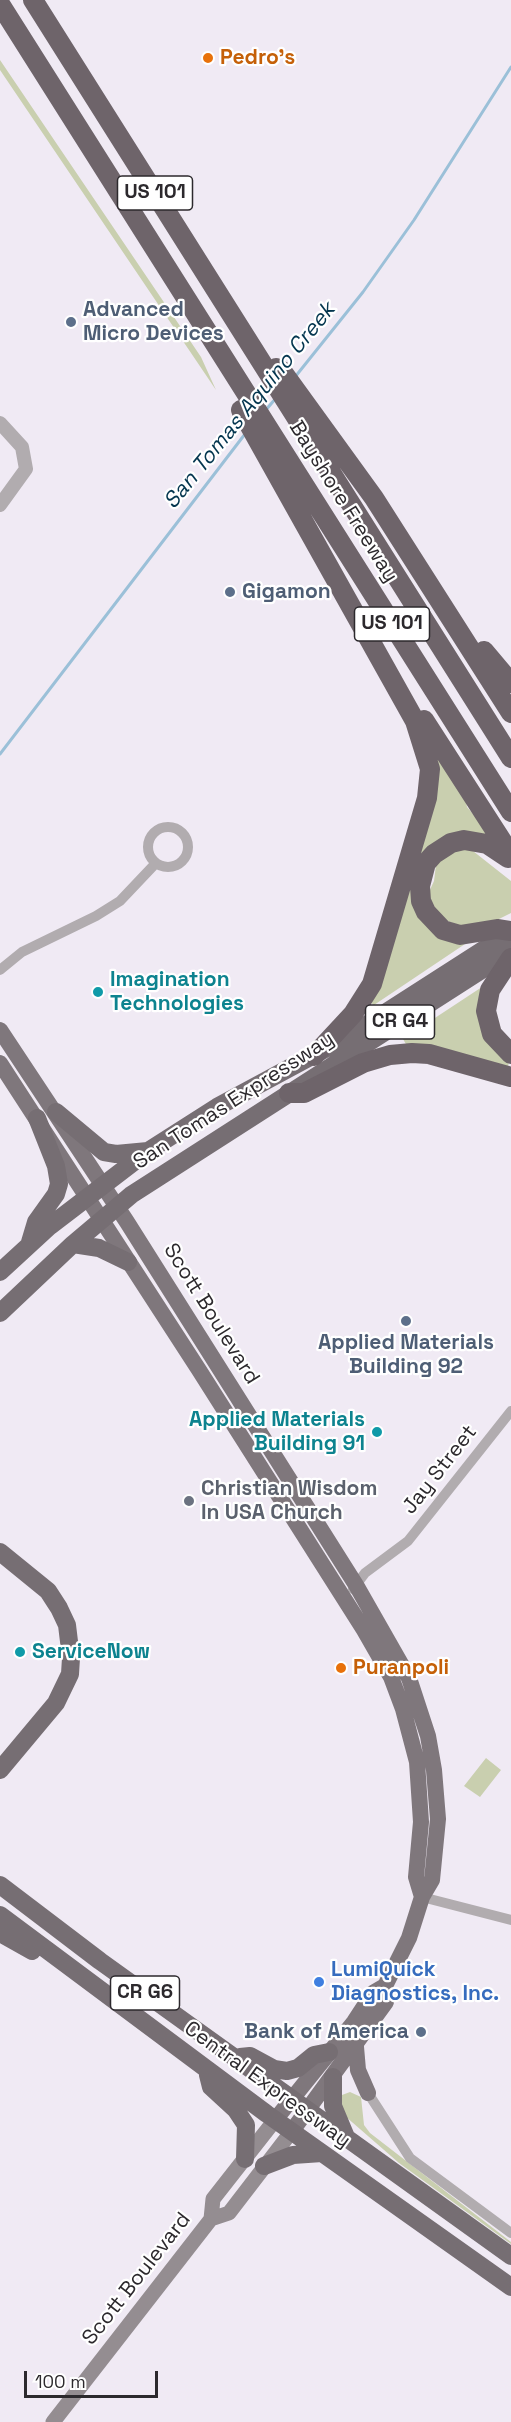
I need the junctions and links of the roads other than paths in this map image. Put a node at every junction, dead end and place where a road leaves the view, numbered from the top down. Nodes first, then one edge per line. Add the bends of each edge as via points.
1 (35, 2) edge
2 (2, 8) edge
3 (301, 410) junction
4 (0, 423) edge
5 (267, 440) junction
6 (374, 498) junction
7 (0, 505) edge
8 (357, 617) junction
9 (511, 682) edge
10 (511, 713) edge
11 (511, 758) edge
12 (511, 812) edge
13 (511, 855) edge
14 (511, 861) edge
15 (156, 863) dead end
16 (511, 931) edge
17 (511, 951) edge
18 (511, 958) edge
19 (0, 970) edge
20 (0, 1030) edge
21 (511, 1054) edge
22 (314, 1056) junction
23 (0, 1063) edge
24 (511, 1077) edge
25 (289, 1093) junction
26 (56, 1112) junction
27 (37, 1118) junction
28 (148, 1151) junction
29 (103, 1184) junction
30 (87, 1197) junction
31 (117, 1206) junction
32 (102, 1220) junction
33 (29, 1244) junction
34 (73, 1244) junction
35 (128, 1262) junction
36 (0, 1272) edge
37 (0, 1313) edge
38 (511, 1411) edge
39 (0, 1552) edge
40 (356, 1585) junction
41 (344, 1599) junction
42 (0, 1770) edge
43 (0, 1885) edge
44 (422, 1897) junction
45 (0, 1916) edge
46 (511, 1920) edge
47 (0, 1933) edge
48 (45, 1950) junction
49 (386, 1986) junction
50 (356, 2047) junction
51 (328, 2052) junction
52 (234, 2057) junction
53 (207, 2070) junction
54 (333, 2077) junction
55 (368, 2093) junction
56 (292, 2099) junction
57 (308, 2110) junction
58 (275, 2120) junction
59 (292, 2131) junction
60 (346, 2138) junction
61 (322, 2153) junction
62 (245, 2158) junction
63 (264, 2166) junction
64 (211, 2219) junction
65 (511, 2233) edge
66 (511, 2256) edge
67 (511, 2287) edge
68 (53, 2422) edge

1 - 3 highway, Bayshore Freeway / US 101 via 258,357
2 - 5 highway, Bayshore Freeway / US 101 via 198,318
3 - 6 highway
3 - 11 highway, Bayshore Freeway / US 101
4 - 7 street via 22,447 26,469
5 - 8 highway
5 - 12 highway, Bayshore Freeway / US 101
6 - 9 highway via 390,515 479,645
6 - 10 highway
8 - 13 highway
8 - 22 highway via 422,737 430,770 428,798 372,984 352,1014
14 - 16 highway via 487,844 464,840 451,843 426,863 420,886 426,912 443,930 460,935 497,928
15 - 19 street via 120,901 22,952
16 - 22 highway, San Tomas Expressway / CR G4
17 - 25 highway, San Tomas Expressway / CR G4
18 - 21 highway via 490,990 486,1011 492,1034
20 - 26 main road, Scott Boulevard
22 - 28 highway, San Tomas Expressway / CR G4 via 217,1107
23 - 27 main road, Scott Boulevard
24 - 25 highway via 429,1054 395,1054 363,1063 304,1093
25 - 31 highway, San Tomas Expressway / CR G4
26 - 28 highway via 104,1152
26 - 29 main road, Scott Boulevard
27 - 30 main road, Scott Boulevard
27 - 33 highway via 59,1184 36,1222
28 - 29 highway, San Tomas Expressway / CR G4
29 - 30 highway, San Tomas Expressway / CR G4
29 - 31 main road, Scott Boulevard
30 - 32 main road, Scott Boulevard
30 - 33 highway, San Tomas Expressway / CR G4
31 - 32 highway, San Tomas Expressway / CR G4
31 - 40 main road, Scott Boulevard
32 - 34 highway, San Tomas Expressway / CR G4
32 - 35 main road, Scott Boulevard
33 - 36 highway, San Tomas Expressway / CR G4
34 - 35 highway via 99,1248
34 - 37 highway, San Tomas Expressway / CR G4
35 - 41 main road, Scott Boulevard
38 - 40 street, Jay Street via 408,1541 364,1573
39 - 42 highway via 48,1591 67,1625 71,1658 70,1674 56,1703
40 - 41 street, Jay Street
40 - 44 main road, Scott Boulevard via 409,1678 428,1736 438,1819 432,1881
41 - 44 main road, Scott Boulevard via 391,1677 412,1739 421,1795 416,1877
43 - 52 highway, Central Expressway / CR G6
44 - 46 street
44 - 49 main road, Scott Boulevard via 407,1944
45 - 48 highway, Central Expressway / CR G6
47 - 48 highway via 29,1951
48 - 53 highway, Central Expressway / CR G6
49 - 50 main road, Scott Boulevard via 386,2002
49 - 51 main road, Scott Boulevard via 373,1993
50 - 54 main road, Scott Boulevard
50 - 55 main road via 358,2070
51 - 52 highway via 314,2055 287,2071 274,2069 250,2056
51 - 56 main road, Scott Boulevard
52 - 56 highway, Central Expressway / CR G6
53 - 58 highway, Central Expressway / CR G6
53 - 62 highway via 212,2087 243,2117
54 - 55 main road
54 - 57 main road, Scott Boulevard
54 - 60 highway via 333,2106
55 - 65 street via 410,2158
56 - 57 highway, Central Expressway / CR G6
56 - 58 main road, Scott Boulevard
57 - 59 main road, Scott Boulevard
57 - 60 highway, Central Expressway / CR G6
58 - 59 highway, Central Expressway / CR G6
58 - 62 main road, Scott Boulevard
59 - 61 highway, Central Expressway / CR G6
59 - 63 main road, Scott Boulevard
60 - 66 highway, Central Expressway / CR G6
61 - 63 highway via 293,2155
61 - 67 highway, Central Expressway / CR G6
62 - 64 main road, Scott Boulevard via 213,2199
63 - 64 main road, Scott Boulevard via 228,2213
64 - 68 main road, Scott Boulevard

